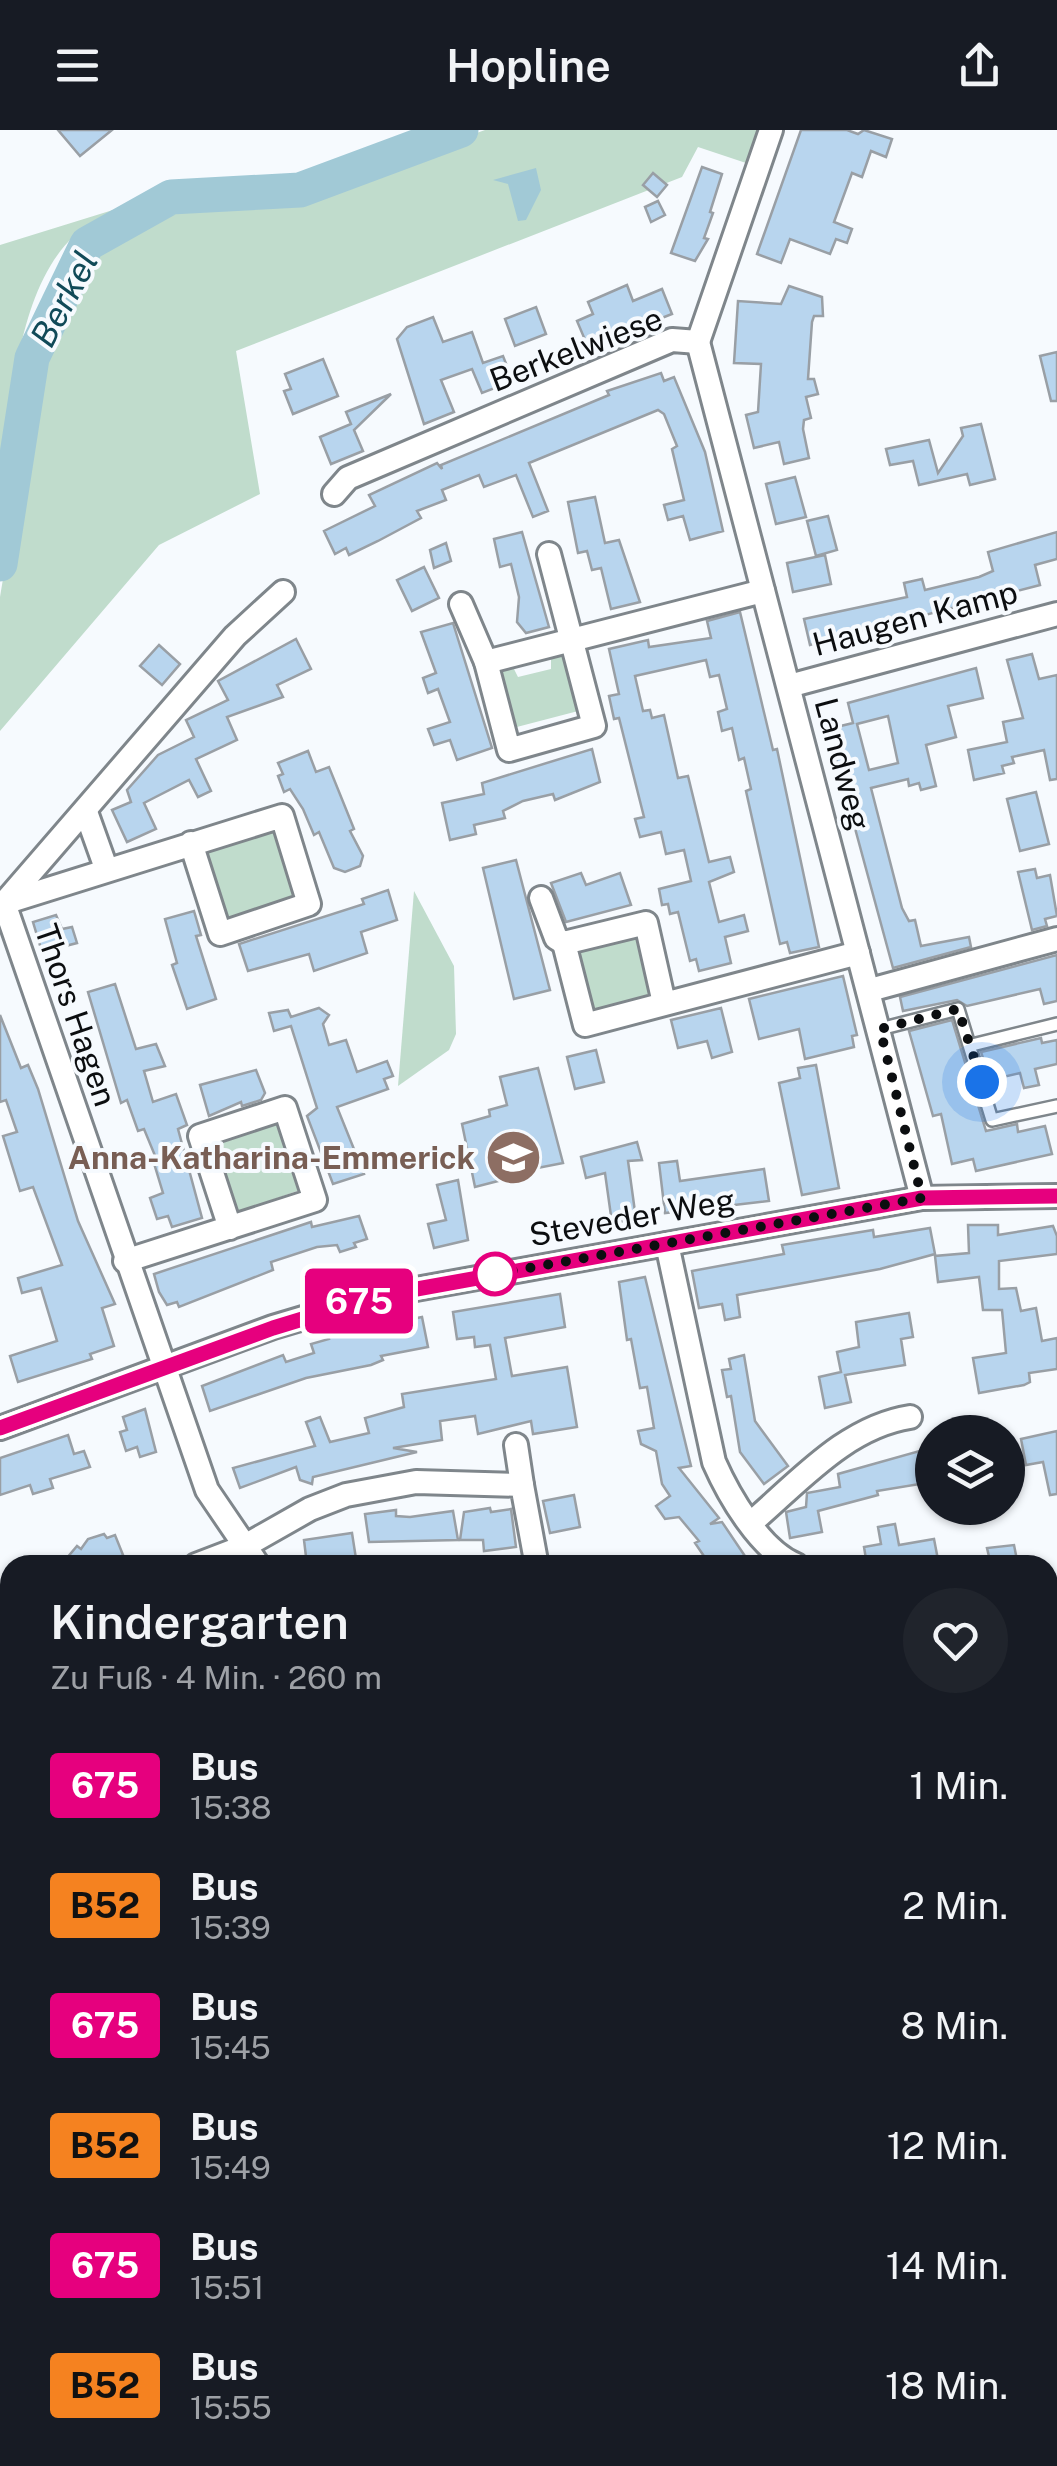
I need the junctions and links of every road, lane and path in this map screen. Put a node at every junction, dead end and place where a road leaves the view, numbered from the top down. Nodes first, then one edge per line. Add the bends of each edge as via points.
1 (771, 130) edge
2 (698, 342) junction
3 (334, 494) dead end
4 (549, 554) dead end
5 (763, 591) junction
6 (283, 592) dead end
7 (461, 604) dead end
8 (1057, 614) edge
9 (574, 640) junction
10 (486, 662) junction
11 (789, 686) junction
12 (86, 812) junction
13 (190, 843) junction
14 (106, 868) junction
15 (541, 898) dead end
16 (4, 903) junction
17 (1057, 939) edge
18 (564, 943) junction
19 (858, 954) junction
20 (870, 990) junction
21 (664, 1002) junction
22 (1057, 1024) edge
23 (880, 1029) junction
24 (972, 1045) junction
25 (1056, 1110) edge
26 (1057, 1196) edge
27 (922, 1198) junction
28 (230, 1228) junction
29 (668, 1244) junction
30 (126, 1260) junction
31 (161, 1368) junction
32 (910, 1417) dead end
33 (0, 1428) edge
34 (516, 1445) dead end
35 (522, 1485) junction
36 (752, 1522) junction
37 (249, 1555) edge
38 (251, 1555) edge
39 (535, 1555) edge
40 (781, 1555) edge

1 - 2 street, Berkelwiese
2 - 3 street, Berkelwiese via 672,340 348,478
2 - 5 street, Landweg
4 - 9 street
5 - 9 street
5 - 11 street, Landweg
6 - 12 street, Thors Hagen via 235,636
7 - 10 street
8 - 11 street, Haugen Kamp
9 - 10 street
9 - 10 street via 594,726 509,750
11 - 19 street, Landweg
12 - 14 street
12 - 16 street, Thors Hagen
13 - 13 street, Thors Hagen via 282,816 309,904 220,934
13 - 14 street, Thors Hagen
14 - 16 street, Thors Hagen
15 - 18 street
16 - 30 street, Thors Hagen
17 - 20 street
18 - 21 street via 646,923
18 - 21 street via 585,1024
19 - 20 street, Landweg
19 - 21 street
20 - 23 street, Landweg
22 - 24 lane
23 - 24 lane via 958,1009
23 - 27 street, Landweg
24 - 25 lane via 992,1120
26 - 27 street, Steveder Weg
27 - 29 street, Steveder Weg
28 - 28 street via 314,1200 285,1108 200,1136
28 - 30 street
29 - 31 street, Steveder Weg via 378,1296
29 - 36 street via 714,1462
30 - 31 street, Thors Hagen
31 - 33 street, Steveder Weg
31 - 37 street, Thors Hagen via 207,1490
32 - 36 street via 855,1434
34 - 35 street
35 - 38 street via 416,1482 346,1496 310,1509
35 - 39 street
36 - 40 street

